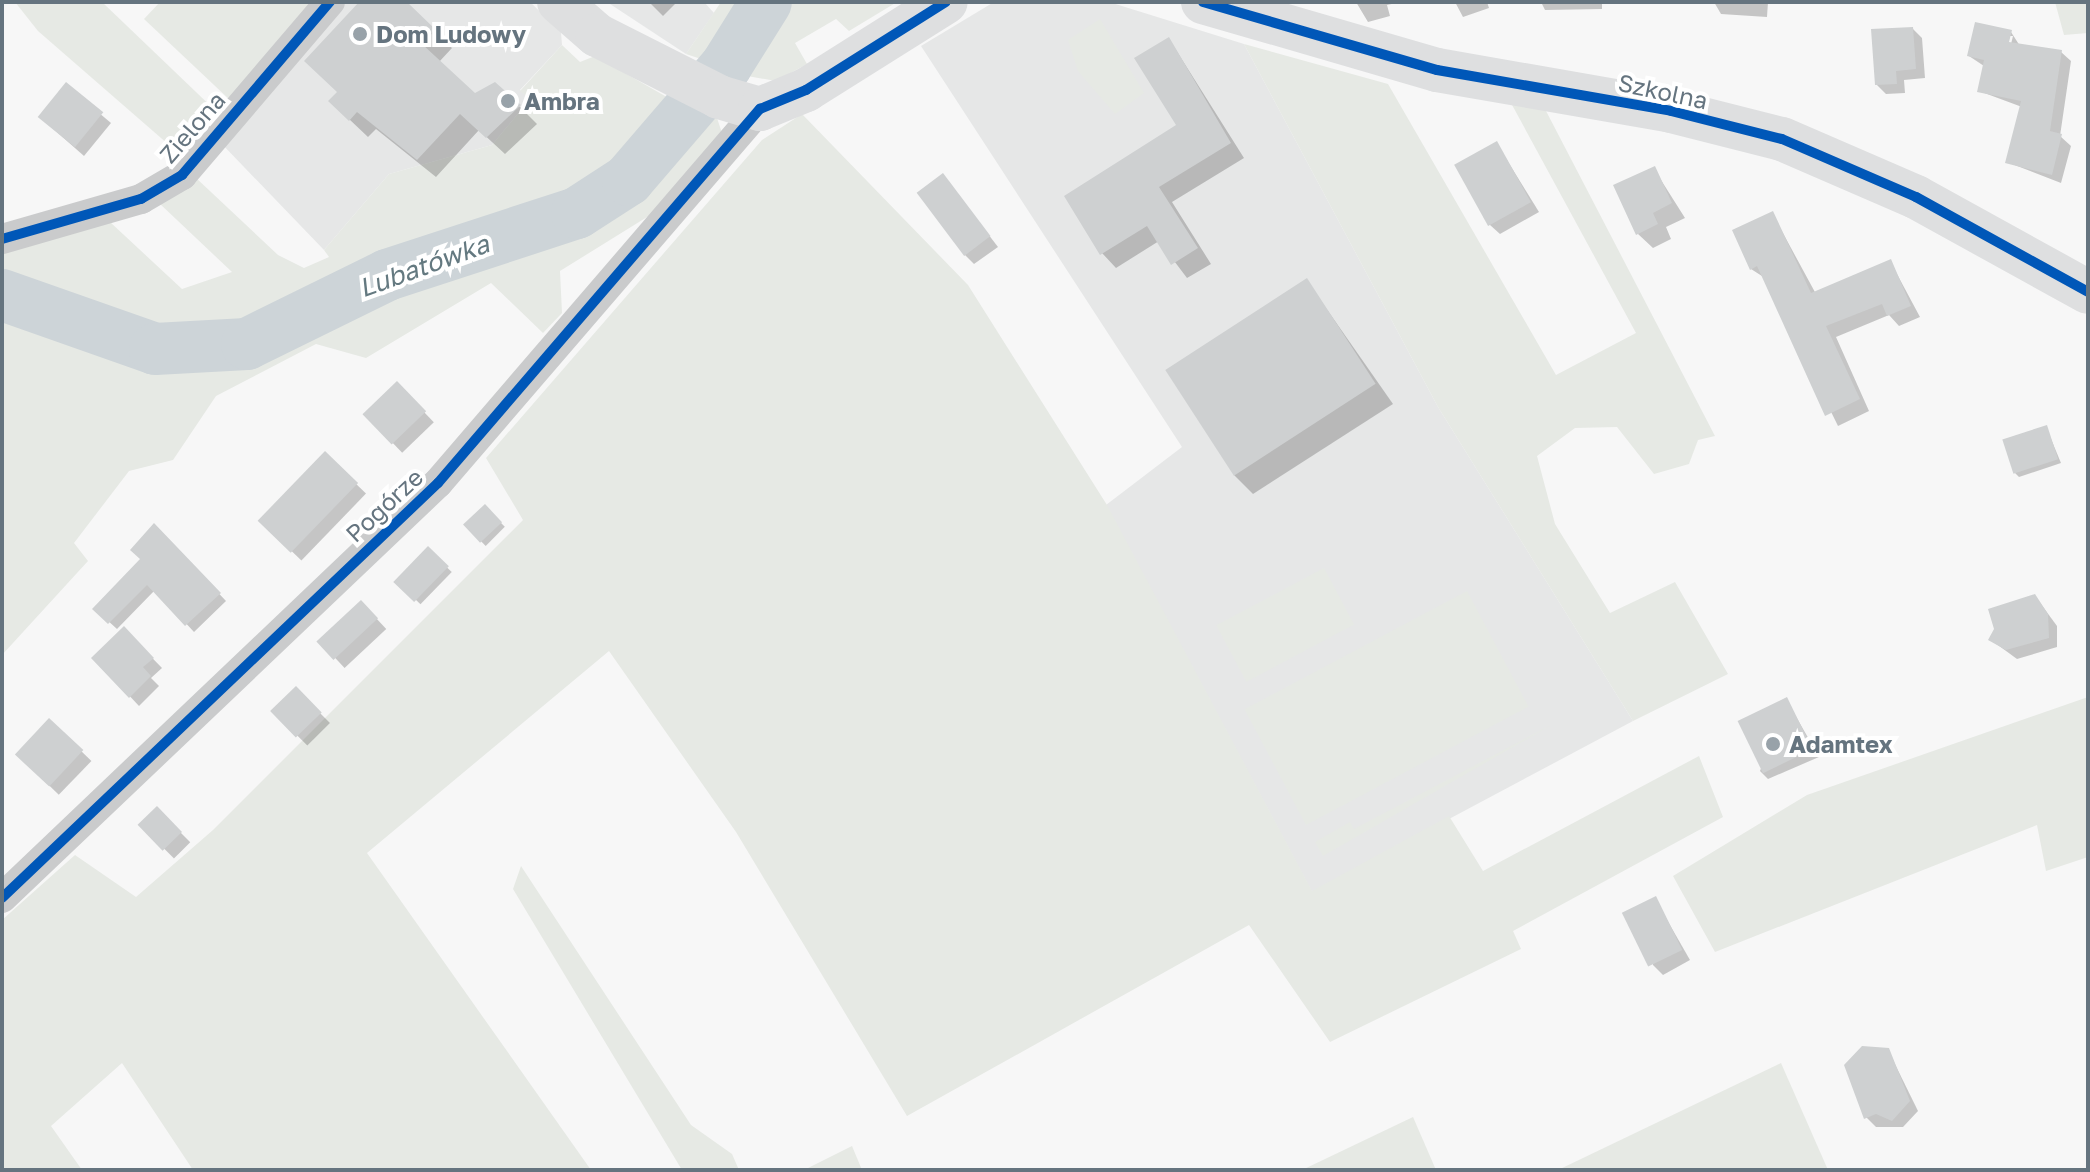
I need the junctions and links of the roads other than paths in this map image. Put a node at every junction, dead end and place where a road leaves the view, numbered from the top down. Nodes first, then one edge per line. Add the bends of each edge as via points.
1 (330, 2) edge
2 (559, 2) edge
3 (946, 2) edge
4 (1203, 2) edge
5 (760, 109) junction
6 (2, 239) edge
7 (2088, 292) edge
8 (2, 898) edge

1 - 6 street, Zielona via 182,175 141,199
2 - 5 street via 597,35 719,97
3 - 5 street via 806,90
4 - 7 street, Szkolna via 1437,70 1671,111 1782,139 1916,197
5 - 8 street, Pogórze via 438,483

